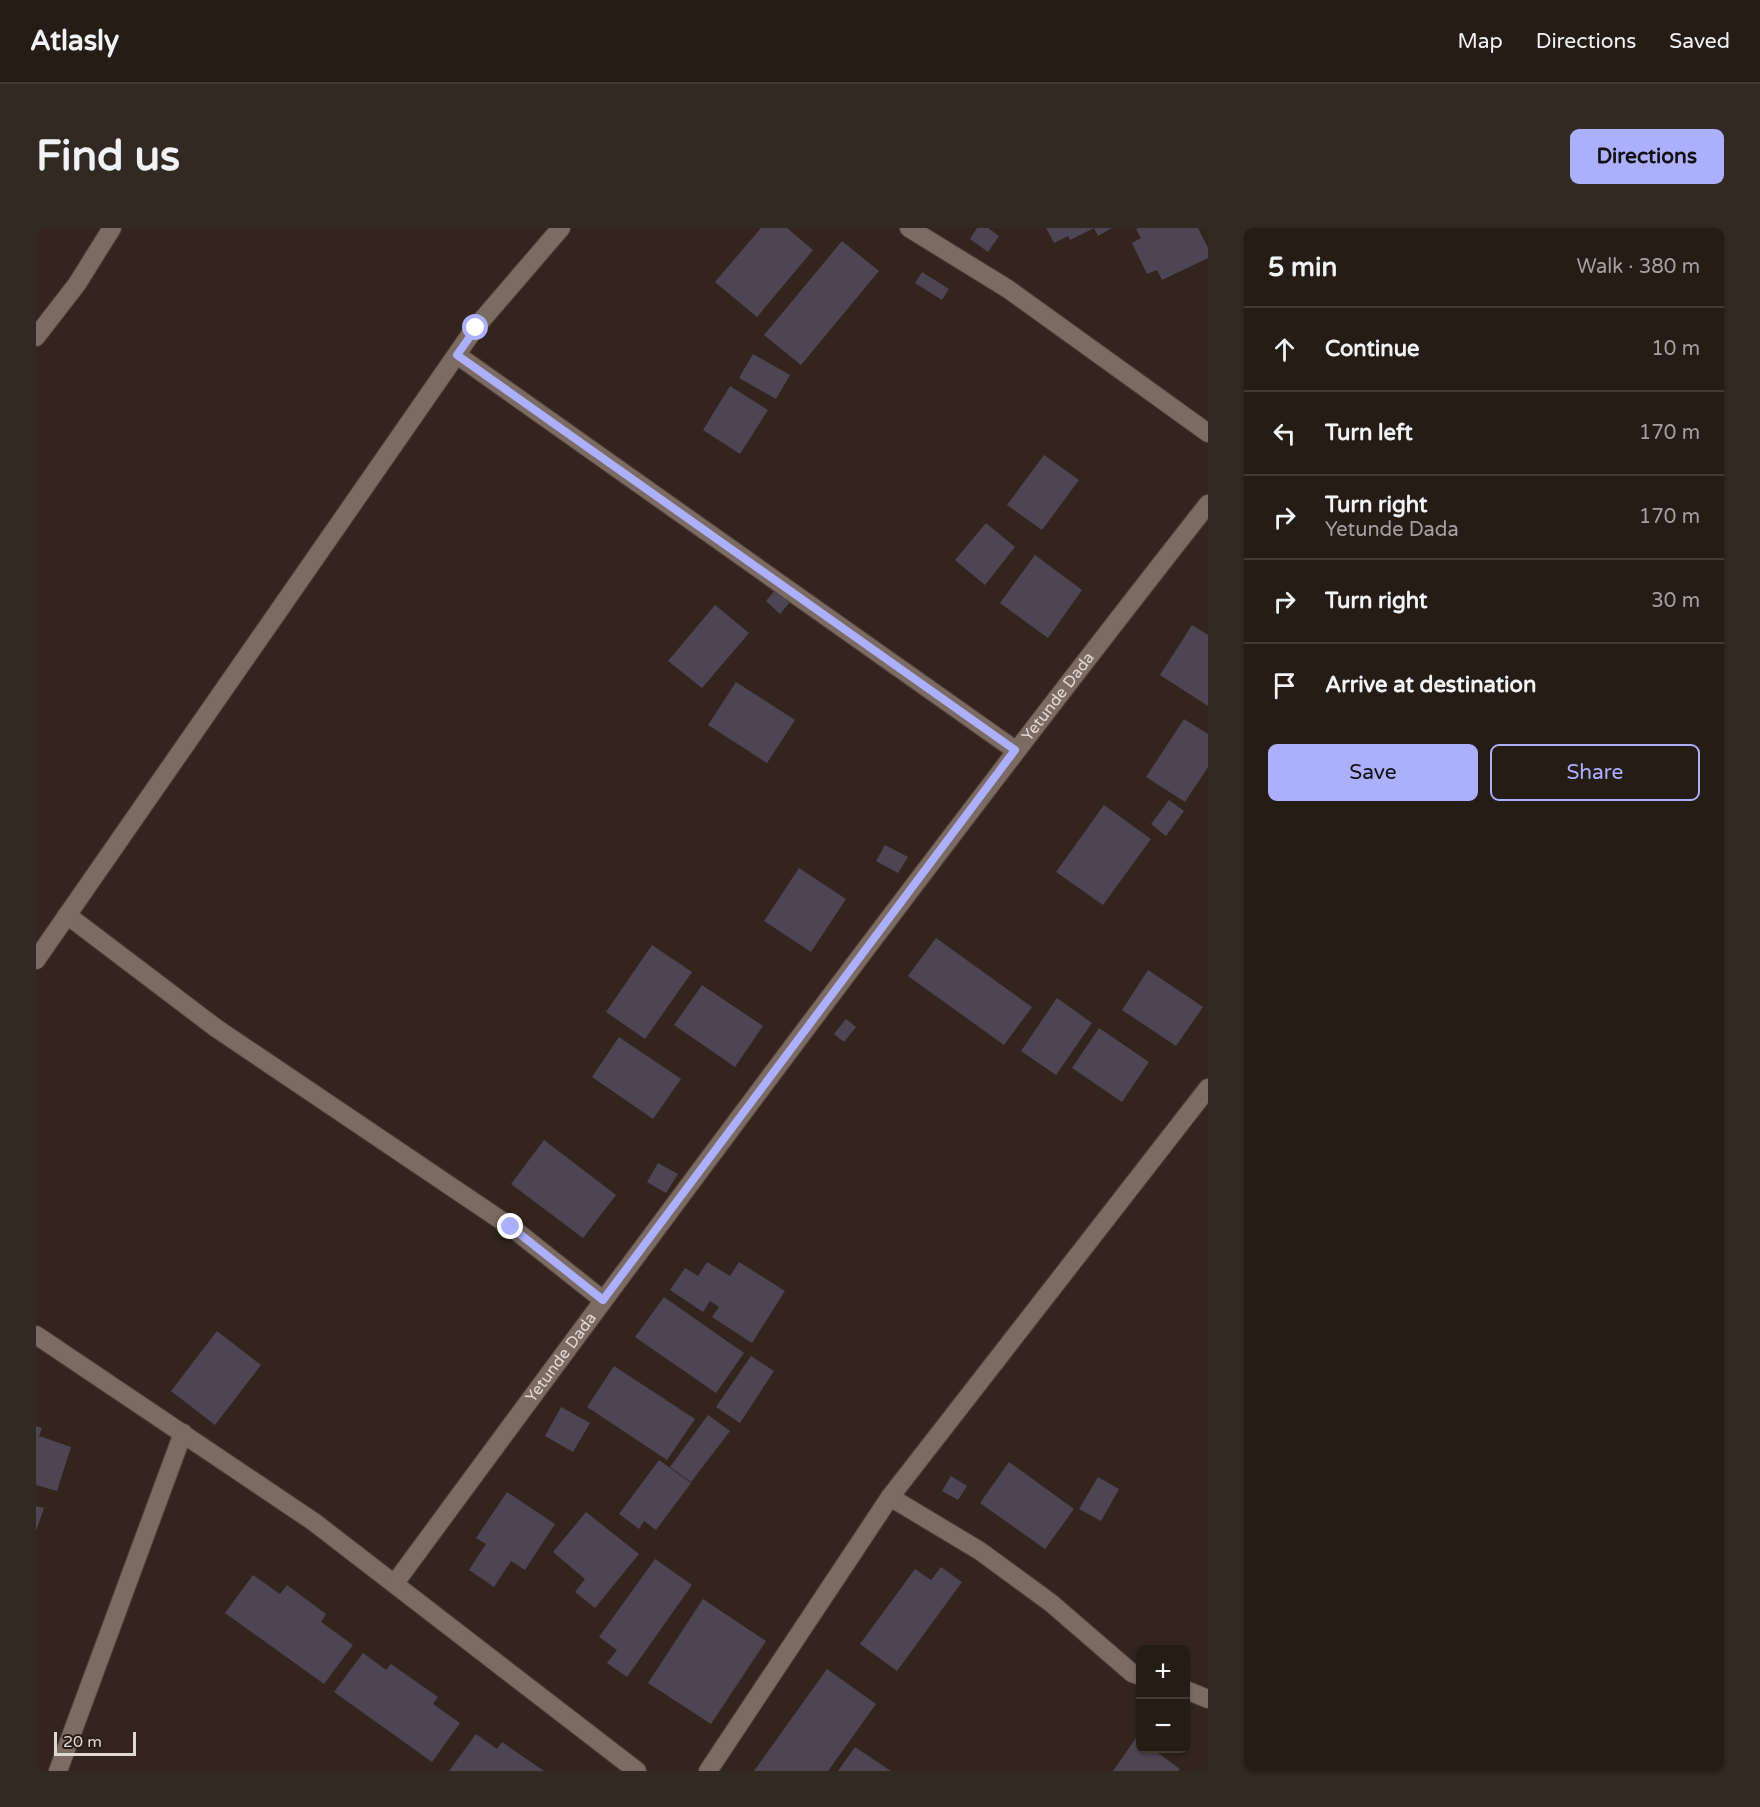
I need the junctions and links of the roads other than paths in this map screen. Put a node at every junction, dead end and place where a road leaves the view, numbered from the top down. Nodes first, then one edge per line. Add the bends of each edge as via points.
1 (112, 228) edge
2 (561, 228) edge
3 (909, 228) edge
4 (36, 337) edge
5 (457, 355) junction
6 (1208, 433) edge
7 (1208, 504) edge
8 (1015, 750) junction
9 (67, 915) junction
10 (36, 960) edge
11 (1208, 1088) edge
12 (603, 1300) junction
13 (36, 1335) edge
14 (183, 1433) junction
15 (890, 1497) junction
16 (395, 1583) junction
17 (1136, 1674) edge
18 (1190, 1691) edge
19 (1206, 1695) edge
20 (58, 1771) edge
21 (638, 1771) edge
22 (708, 1771) edge

1 - 4 street via 77,284
2 - 5 street
3 - 6 street via 1008,289
5 - 8 street
5 - 9 street
7 - 8 street, Yetunde Dada
8 - 12 street, Yetunde Dada
9 - 10 street
9 - 12 street via 216,1028 511,1227
11 - 15 street
12 - 16 street, Yetunde Dada
13 - 14 street
14 - 16 street via 314,1522
14 - 20 street
15 - 17 street via 980,1551 1051,1603
15 - 22 street
16 - 21 street
18 - 19 street

